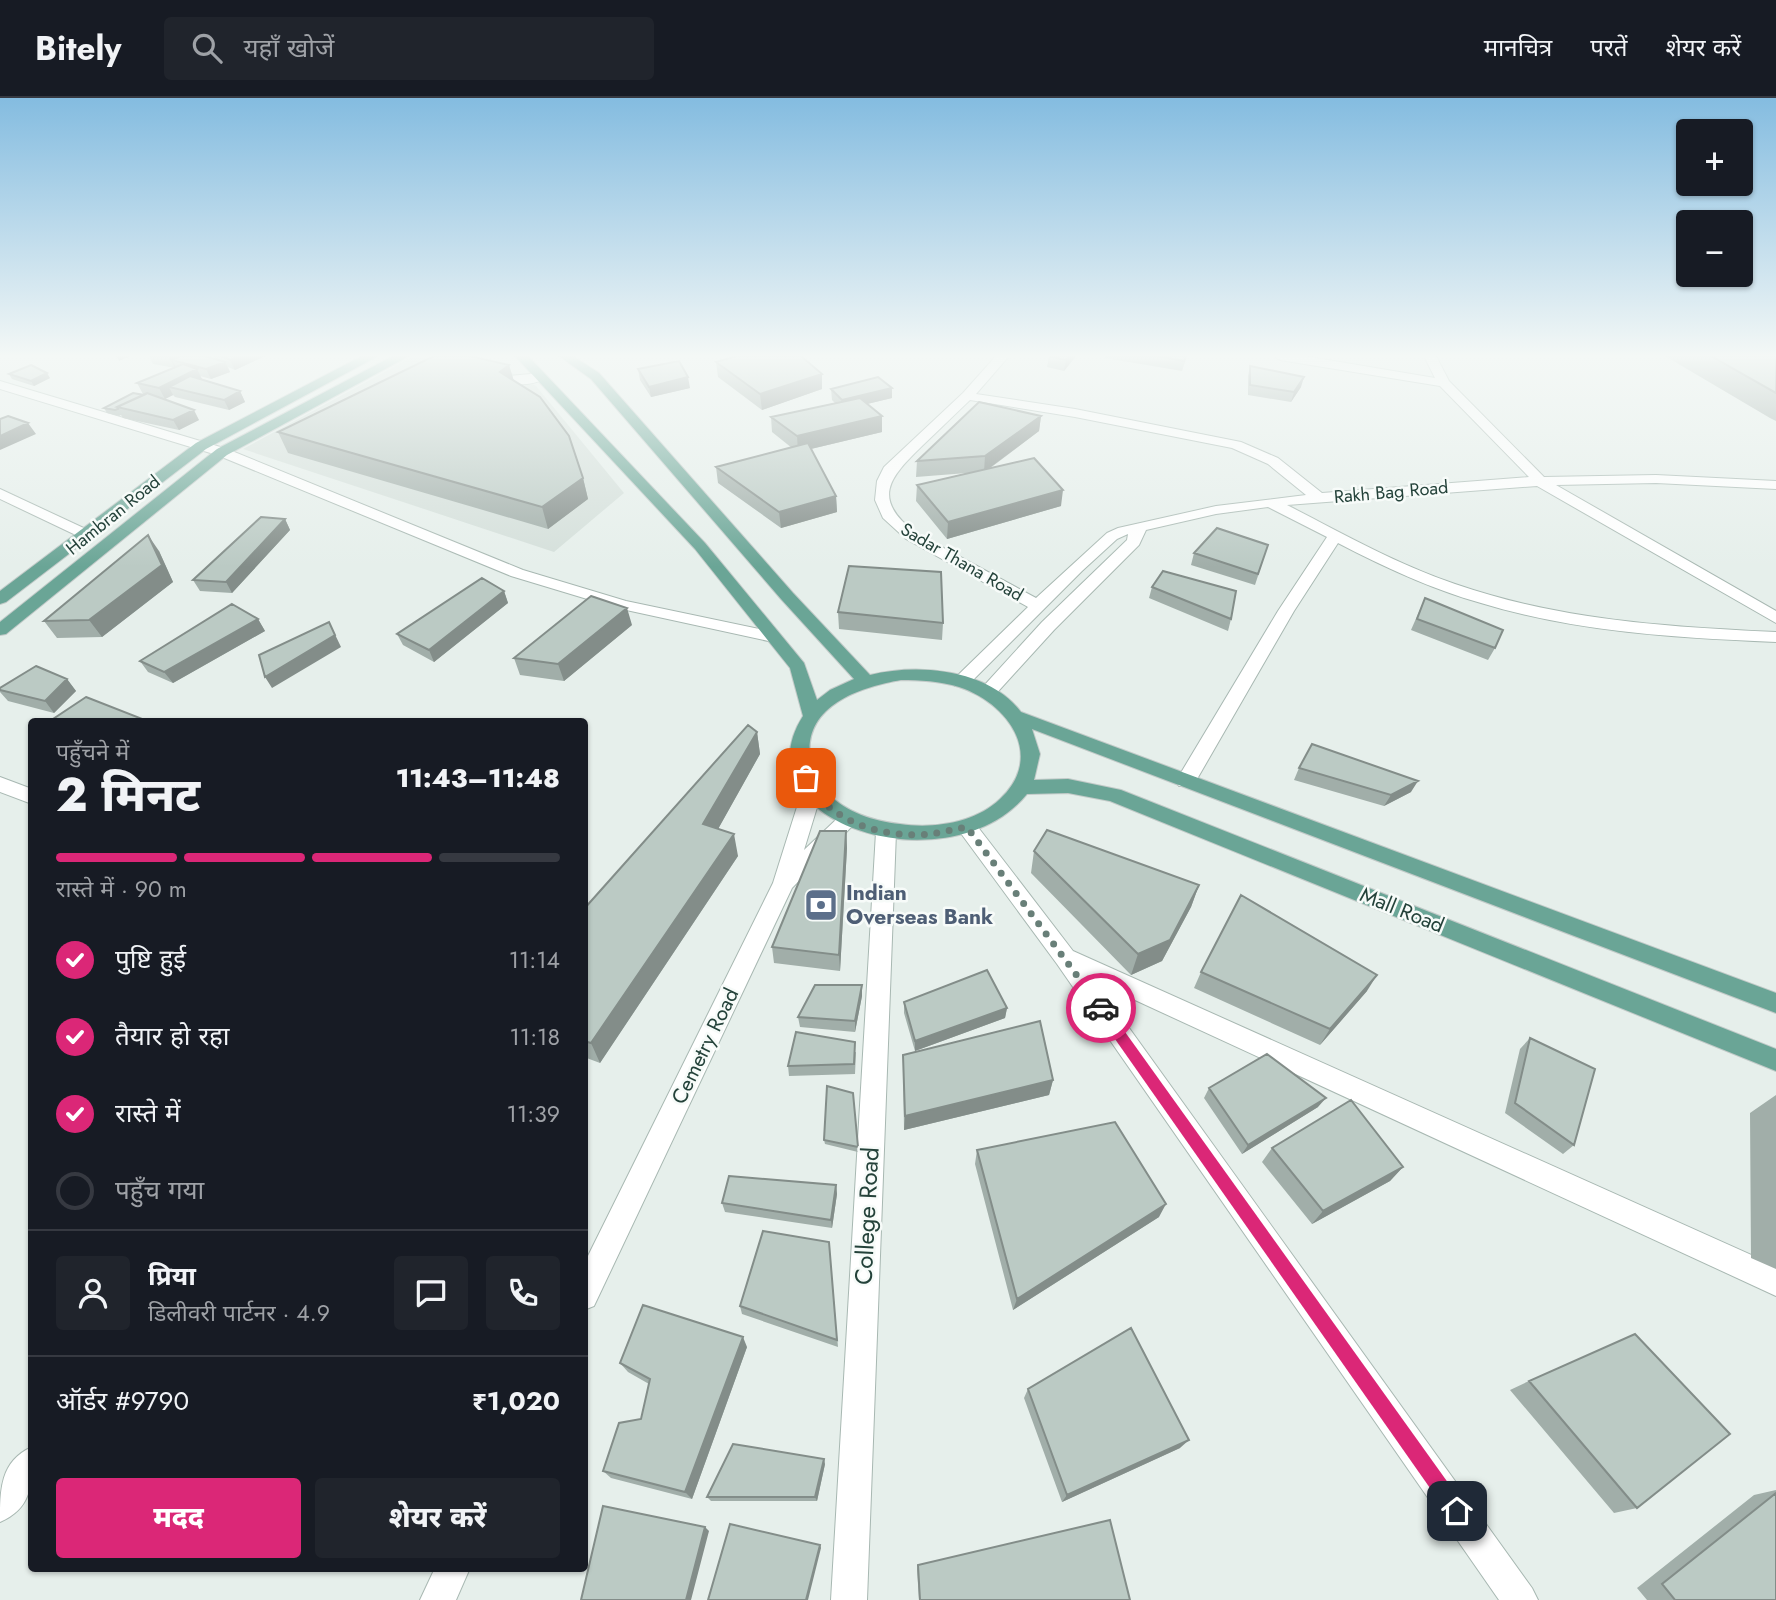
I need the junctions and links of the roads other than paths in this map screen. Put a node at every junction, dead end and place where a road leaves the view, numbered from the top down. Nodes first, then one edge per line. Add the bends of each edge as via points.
1 (135, 426) edge
2 (239, 426) edge
3 (270, 426) edge
4 (587, 426) edge
5 (639, 426) edge
6 (935, 426) edge
7 (1141, 426) edge
8 (1487, 426) edge
9 (201, 446) junction
10 (222, 452) junction
11 (1542, 482) junction
12 (1776, 485) edge
13 (0, 494) edge
14 (1319, 498) junction
15 (1270, 502) junction
16 (1139, 529) junction
17 (85, 534) junction
18 (1336, 536) junction
19 (0, 599) edge
20 (1037, 605) junction
21 (1776, 618) edge
22 (0, 630) edge
23 (773, 637) junction
24 (1776, 637) edge
25 (866, 681) junction
26 (961, 681) junction
27 (987, 692) junction
28 (812, 715) junction
29 (1017, 717) junction
30 (1186, 781) junction
31 (0, 784) edge
32 (1022, 788) junction
33 (812, 791) junction
34 (28, 795) edge
35 (848, 820) junction
36 (967, 827) junction
37 (886, 832) junction
38 (784, 883) junction
39 (1065, 957) junction
40 (1776, 1003) edge
41 (1776, 1060) edge
42 (592, 1262) edge
43 (1776, 1281) edge
44 (28, 1468) edge
45 (0, 1505) edge
46 (451, 1572) edge
47 (438, 1600) edge
48 (849, 1600) edge
49 (1520, 1600) edge

1 - 9 street
2 - 9 main road, Hambran Road
3 - 10 main road, Hambran Road
4 - 23 main road via 700,546
5 - 25 main road
6 - 20 street, Sadar Thana Road via 888,470 881,487 883,509 911,536
7 - 14 street via 1236,445 1273,461
8 - 11 street
9 - 10 street
9 - 17 main road, Hambran Road
10 - 22 main road, Hambran Road
10 - 23 street via 517,573 623,604
11 - 12 street, Rakh Bag Road via 1629,478
11 - 14 street, Rakh Bag Road
11 - 21 street
13 - 17 street
14 - 15 street, Rakh Bag Road
15 - 16 street, Rakh Bag Road
15 - 18 street
16 - 20 street, Rakh Bag Road via 1112,536
16 - 27 street via 1134,542
17 - 19 main road, Hambran Road
18 - 24 street via 1450,588 1553,616 1672,633
18 - 30 street
20 - 26 street, Rakh Bag Road
23 - 28 main road via 797,667
25 - 26 main road via 901,674
25 - 28 main road via 835,695
26 - 27 main road
27 - 29 main road
28 - 33 main road via 800,739 800,765
29 - 30 main road, Mall Road
29 - 32 main road via 1029,740 1031,764
30 - 40 main road, Mall Road
31 - 34 street
32 - 36 main road via 1000,810
32 - 41 main road, Mall Road via 1068,786 1114,795
33 - 35 main road
33 - 38 street, Cemetry Road
35 - 37 main road
35 - 38 street
36 - 37 main road via 927,834
36 - 39 street
37 - 48 street, College Road
38 - 42 street, Cemetry Road
39 - 43 street
39 - 49 street
44 - 45 street
46 - 47 street

